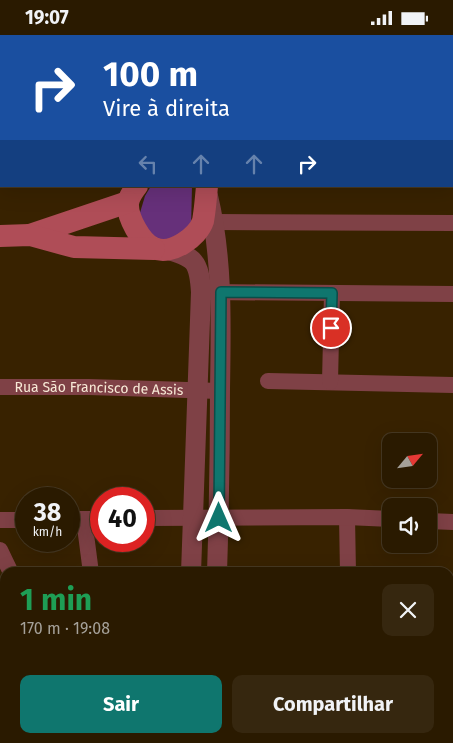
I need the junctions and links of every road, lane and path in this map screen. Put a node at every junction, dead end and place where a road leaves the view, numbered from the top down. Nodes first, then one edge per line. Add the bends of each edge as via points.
1 (207, 188) edge
2 (130, 193) edge
3 (214, 222) junction
4 (453, 223) edge
5 (30, 235) junction
6 (0, 236) edge
7 (160, 249) junction
8 (211, 292) junction
9 (332, 293) junction
10 (453, 295) edge
11 (268, 381) dead end
12 (330, 382) junction
13 (453, 385) edge
14 (0, 387) edge
15 (198, 390) junction
16 (220, 391) junction
17 (347, 517) junction
18 (194, 518) junction
19 (219, 518) junction
20 (155, 519) edge
21 (382, 519) edge
22 (0, 520) edge
23 (15, 520) edge
24 (437, 521) edge
25 (453, 522) edge
26 (80, 533) edge
27 (0, 550) edge
28 (8, 567) edge
29 (89, 567) edge
30 (191, 567) edge
31 (217, 567) edge
32 (348, 567) edge

1 - 3 street
1 - 7 main road via 202,221 195,235 184,244
2 - 5 main road
2 - 7 main road via 128,210 137,232
3 - 4 street
3 - 8 street
5 - 6 main road
5 - 7 main road via 74,247
7 - 8 street via 189,257
8 - 9 street
8 - 15 street
8 - 16 street
9 - 10 street
9 - 12 street
11 - 12 street
12 - 13 street
14 - 15 street, Rua São Francisco de Assis
15 - 16 street, Rua São Francisco de Assis
15 - 18 street
16 - 19 street
17 - 19 street
17 - 21 street
17 - 32 street
18 - 19 street
18 - 20 street
18 - 30 street
19 - 31 street
22 - 23 street
24 - 25 street
26 - 29 street
27 - 28 street

